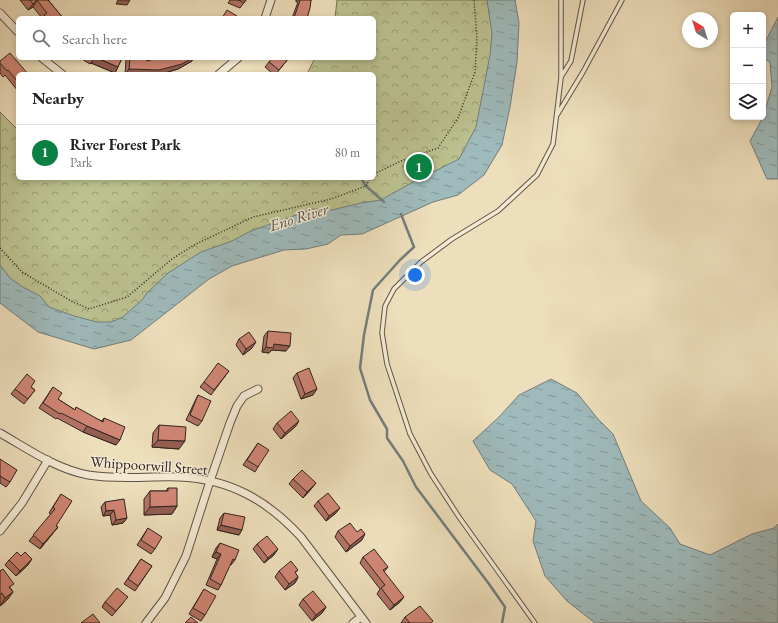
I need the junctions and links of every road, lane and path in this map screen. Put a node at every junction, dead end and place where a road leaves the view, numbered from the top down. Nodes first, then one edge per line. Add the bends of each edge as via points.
1 (271, 0) edge
2 (474, 0) edge
3 (561, 0) edge
4 (583, 0) edge
5 (622, 0) edge
6 (0, 13) edge
7 (265, 16) edge
8 (16, 30) edge
9 (44, 60) edge
10 (236, 60) edge
11 (60, 72) edge
12 (221, 72) edge
13 (561, 78) junction
14 (556, 116) junction
15 (376, 173) edge
16 (369, 180) edge
17 (0, 248) edge
18 (258, 389) dead end
19 (0, 433) edge
20 (48, 460) junction
21 (210, 481) junction
22 (0, 531) edge
23 (361, 617) junction
24 (146, 623) edge
25 (353, 623) edge
26 (366, 623) edge
27 (535, 623) edge

1 - 7 street
2 - 15 path via 475,72 458,118 438,148
3 - 13 lane
4 - 13 lane via 571,61
5 - 14 lane
6 - 8 street
9 - 11 street
10 - 12 street
13 - 14 lane
14 - 27 lane via 553,144 537,175 498,211 452,239 421,262 394,289 385,306 382,333 387,364 410,434 424,461 458,518
16 - 17 path via 366,186 331,199 253,217 227,228 172,259 127,297 88,309 22,272
18 - 21 street via 244,396 237,406
19 - 20 street, Whippoorwill Street
20 - 21 street, Whippoorwill Street via 88,475 178,477
20 - 22 street via 22,503
21 - 23 street, Whippoorwill Street via 242,491 264,503 282,518 301,537
21 - 24 street via 186,556 165,598
23 - 25 street
23 - 26 street, Whippoorwill Street

